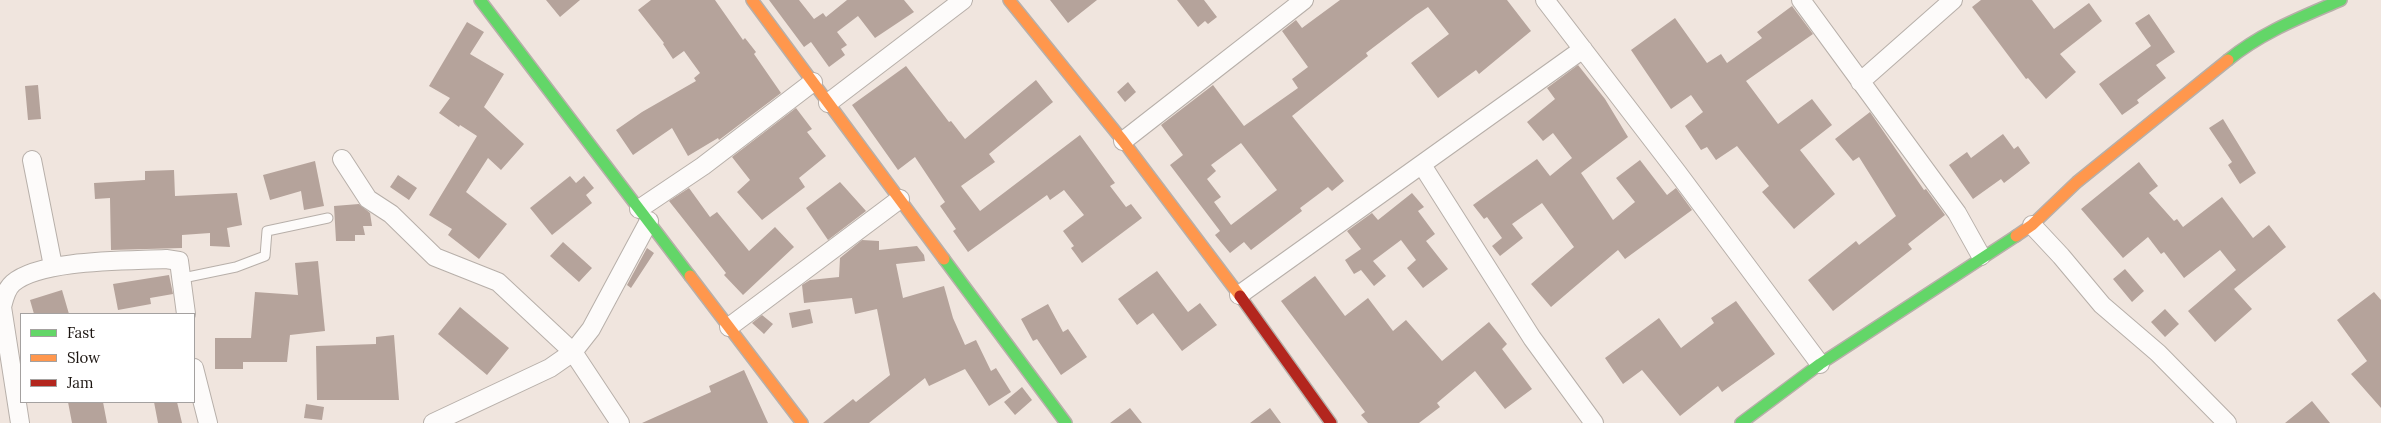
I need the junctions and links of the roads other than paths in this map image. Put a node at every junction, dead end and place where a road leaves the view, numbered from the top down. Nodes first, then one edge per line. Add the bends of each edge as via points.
1 (480, 0) edge
2 (752, 0) edge
3 (963, 0) edge
4 (1009, 0) edge
5 (1304, 0) edge
6 (1545, 0) edge
7 (1801, 0) edge
8 (1953, 0) edge
9 (2341, 0) edge
10 (1583, 48) junction
11 (813, 82) junction
12 (1860, 82) junction
13 (828, 103) junction
14 (1123, 141) junction
15 (342, 159) dead end
16 (32, 160) dead end
17 (1422, 165) junction
18 (900, 199) junction
19 (644, 215) junction
20 (328, 218) dead end
21 (2032, 225) junction
22 (1981, 256) junction
23 (52, 266) junction
24 (183, 278) junction
25 (1239, 296) junction
26 (186, 313) edge
27 (729, 327) junction
28 (572, 352) junction
29 (1820, 364) junction
30 (195, 372) edge
31 (20, 423) edge
32 (208, 423) edge
33 (435, 423) edge
34 (620, 423) edge
35 (802, 423) edge
36 (1066, 423) edge
37 (1331, 423) edge
38 (1594, 423) edge
39 (1740, 423) edge
40 (2227, 423) edge

1 - 19 street
2 - 11 street
3 - 13 street
4 - 14 street
5 - 14 street
6 - 10 street
7 - 12 street
8 - 12 street
9 - 21 street via 2245,46 2077,182
10 - 17 street
10 - 29 street
11 - 13 street
11 - 19 street
12 - 22 street via 1957,213
13 - 18 street
14 - 25 street
15 - 28 street via 368,199 391,214 436,257 498,282
16 - 23 street
17 - 25 street
17 - 38 street via 1532,338
18 - 27 street
18 - 36 street
19 - 27 street
19 - 28 street via 591,329
20 - 24 lane via 267,232 265,256 236,267
21 - 22 street
21 - 40 street via 2102,305 2158,354
22 - 29 street
23 - 24 street via 166,259 179,261
23 - 31 street via 12,284 2,307
24 - 26 street
25 - 37 street
27 - 35 street
28 - 33 street via 550,368
28 - 34 street
29 - 39 street
30 - 32 street

